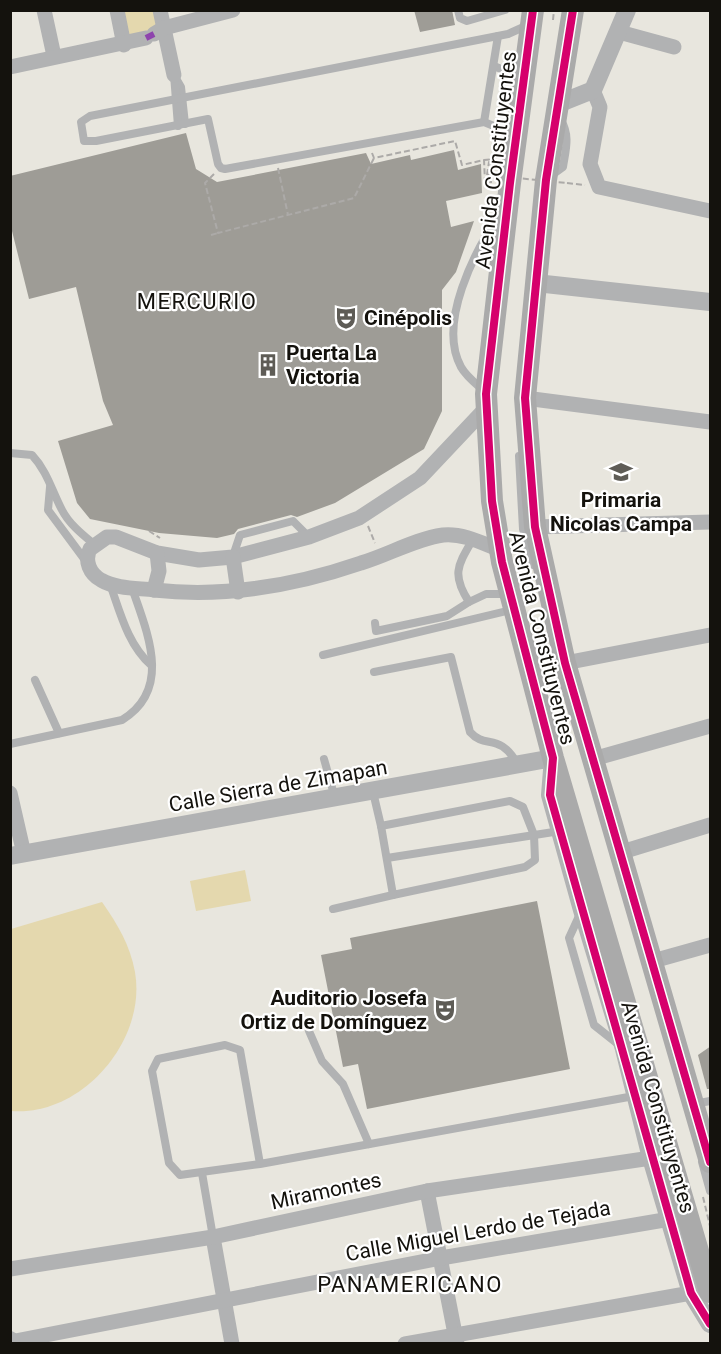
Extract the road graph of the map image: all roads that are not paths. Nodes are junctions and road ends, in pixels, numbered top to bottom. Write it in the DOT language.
graph roads {
  1 [pos="44,10"];
  2 [pos="117,10"];
  3 [pos="160,10"];
  4 [pos="232,10"];
  5 [pos="458,10"];
  6 [pos="505,10"];
  7 [pos="566,10"];
  8 [pos="627,10"];
  9 [pos="548,15"];
  10 [pos="619,32"];
  11 [pos="155,33"];
  12 [pos="498,36"];
  13 [pos="124,45"];
  14 [pos="674,47"];
  15 [pos="537,51"];
  16 [pos="54,56"];
  17 [pos="494,66"];
  18 [pos="10,67"];
  19 [pos="174,75"];
  20 [pos="524,79"];
  21 [pos="593,90"];
  22 [pos="178,97"];
  23 [pos="558,109"];
  24 [pos="484,122"];
  25 [pos="181,125"];
  26 [pos="516,142"];
  27 [pos="509,192"];
  28 [pos="711,211"];
  29 [pos="532,283"];
  30 [pos="711,302"];
  31 [pos="504,324"];
  32 [pos="500,359"];
  33 [pos="498,371"];
  34 [pos="525,398"];
  35 [pos="490,402"];
  36 [pos="711,422"];
  37 [pos="519,438"];
  38 [pos="519,449"];
  39 [pos="10,453"];
  40 [pos="50,487"];
  41 [pos="711,522"];
  42 [pos="535,527"];
  43 [pos="473,539"];
  44 [pos="95,545"];
  45 [pos="500,550"];
  46 [pos="157,553"];
  47 [pos="233,557"];
  48 [pos="88,562"];
  49 [pos="534,575"];
  50 [pos="110,584"];
  51 [pos="132,588"];
  52 [pos="154,590"];
  53 [pos="238,592"];
  54 [pos="469,602"];
  55 [pos="512,602"];
  56 [pos="546,621"];
  57 [pos="375,623"];
  58 [pos="711,635"];
  59 [pos="535,651"];
  60 [pos="323,655"];
  61 [pos="565,663"];
  62 [pos="151,665"];
  63 [pos="374,672"];
  64 [pos="35,680"];
  65 [pos="711,726"];
  66 [pos="59,733"];
  67 [pos="576,737"];
  68 [pos="10,744"];
  69 [pos="324,759"];
  70 [pos="553,759"];
  71 [pos="593,759"];
  72 [pos="518,765"];
  73 [pos="373,792"];
  74 [pos="10,793"];
  75 [pos="335,799"];
  76 [pos="711,825"];
  77 [pos="381,826"];
  78 [pos="560,831"];
  79 [pos="534,835"];
  80 [pos="622,852"];
  81 [pos="17,855"];
  82 [pos="387,858"];
  83 [pos="616,875"];
  84 [pos="393,896"];
  85 [pos="333,909"];
  86 [pos="711,945"];
  87 [pos="653,961"];
  88 [pos="309,1031"];
  89 [pos="658,1082"];
  90 [pos="636,1096"];
  91 [pos="702,1102"];
  92 [pos="369,1144"];
  93 [pos="709,1152"];
  94 [pos="651,1158"];
  95 [pos="260,1164"];
  96 [pos="202,1173"];
  97 [pos="427,1191"];
  98 [pos="706,1192"];
  99 [pos="670,1219"];
  100 [pos="213,1237"];
  101 [pos="441,1258"];
  102 [pos="10,1269"];
  103 [pos="706,1280"];
  104 [pos="224,1300"];
  105 [pos="711,1324"];
  106 [pos="456,1339"];
  107 [pos="11,1342"];
  108 [pos="232,1344"];
  109 [pos="405,1344"];
  1 -- 16 [label="street"];
  2 -- 13 [label="street"];
  3 -- 11 [label="street"];
  4 -- 11 [label="street"];
  5 -- 6 [label="lane"];
  7 -- 29 [label="lane"];
  8 -- 10 [label="street"];
  9 -- 12 [label="lane"];
  9 -- 20 [label="main road, Avenida Constituyentes"];
  9 -- 23 [label="main road, Avenida Constituyentes"];
  10 -- 14 [label="street"];
  10 -- 21 [label="street"];
  11 -- 13 [label="street"];
  11 -- 19 [label="street"];
  12 -- 17 [label="lane"];
  12 -- 22 [label="lane"];
  13 -- 16 [label="street"];
  15 -- 31 [label="lane"];
  16 -- 18 [label="street"];
  17 -- 20 [label="lane"];
  17 -- 24 [label="lane"];
  19 -- 22 [label="lane"];
  20 -- 26 [label="main road, Avenida Constituyentes"];
  21 -- 23 [label="street"];
  21 -- 28 [label="street"];
  22 -- 25 [label="lane"];
  22 -- 25 [label="lane"];
  23 -- 29 [label="main road, Avenida Constituyentes"];
  24 -- 25 [label="lane"];
  24 -- 26 [label="lane"];
  26 -- 27 [label="main road, Avenida Constituyentes"];
  27 -- 35 [label="main road, Avenida Constituyentes"];
  27 -- 35 [label="lane"];
  29 -- 30 [label="street"];
  29 -- 34 [label="main road, Avenida Constituyentes"];
  29 -- 37 [label="lane"];
  32 -- 33 [label="lane"];
  34 -- 36 [label="street"];
  34 -- 42 [label="main road, Avenida Constituyentes"];
  35 -- 45 [label="main road, Avenida Constituyentes"];
  35 -- 47 [label="street"];
  35 -- 59 [label="lane"];
  38 -- 49 [label="lane"];
  39 -- 40 [label="lane"];
  40 -- 44 [label="lane"];
  40 -- 48 [label="lane"];
  41 -- 42 [label="street"];
  42 -- 61 [label="main road, Avenida Constituyentes"];
  43 -- 45 [label="street"];
  43 -- 53 [label="street"];
  43 -- 54 [label="lane"];
  44 -- 46 [label="street"];
  44 -- 48 [label="street"];
  45 -- 55 [label="main road, Avenida Constituyentes"];
  46 -- 47 [label="street"];
  46 -- 52 [label="street"];
  47 -- 53 [label="street"];
  48 -- 50 [label="street"];
  50 -- 51 [label="street"];
  50 -- 62 [label="lane"];
  51 -- 52 [label="street"];
  51 -- 62 [label="lane"];
  52 -- 53 [label="street"];
  54 -- 55 [label="lane"];
  54 -- 57 [label="lane"];
  55 -- 60 [label="lane"];
  55 -- 70 [label="main road, Avenida Constituyentes"];
  56 -- 67 [label="lane"];
  58 -- 61 [label="street"];
  61 -- 71 [label="main road, Avenida Constituyentes"];
  62 -- 66 [label="lane"];
  63 -- 72 [label="lane"];
  64 -- 66 [label="lane"];
  65 -- 71 [label="street"];
  66 -- 68 [label="lane"];
  69 -- 75 [label="lane"];
  70 -- 72 [label="street, Calle Sierra de Zimapan"];
  70 -- 78 [label="street, Avenida Constituyentes"];
  70 -- 103 [label="main road, Avenida Constituyentes"];
  71 -- 80 [label="main road, Avenida Constituyentes"];
  72 -- 73 [label="street, Calle Sierra de Zimapan"];
  73 -- 75 [label="street, Calle Sierra de Zimapan"];
  73 -- 77 [label="lane"];
  74 -- 81 [label="street"];
  75 -- 81 [label="street, Calle Sierra de Zimapan"];
  76 -- 80 [label="street"];
  77 -- 79 [label="lane"];
  77 -- 82 [label="lane"];
  78 -- 79 [label="lane"];
  78 -- 90 [label="street, Avenida Constituyentes"];
  79 -- 82 [label="lane"];
  79 -- 84 [label="lane"];
  80 -- 87 [label="main road, Avenida Constituyentes"];
  82 -- 84 [label="lane"];
  83 -- 98 [label="lane"];
  84 -- 85 [label="lane"];
  86 -- 87 [label="street"];
  87 -- 91 [label="main road, Avenida Constituyentes"];
  88 -- 92 [label="lane"];
  89 -- 103 [label="lane"];
  90 -- 92 [label="lane"];
  90 -- 94 [label="street, Avenida Constituyentes"];
  91 -- 93 [label="main road, Avenida Constituyentes"];
  92 -- 95 [label="lane"];
  94 -- 97 [label="street, Miramontes"];
  94 -- 99 [label="street, Avenida Constituyentes"];
  95 -- 96 [label="lane"];
  95 -- 96 [label="lane"];
  96 -- 100 [label="lane"];
  97 -- 100 [label="street, Miramontes"];
  97 -- 101 [label="street"];
  99 -- 101 [label="street, Calle Miguel Lerdo de Tejada"];
  99 -- 103 [label="street, Avenida Constituyentes"];
  100 -- 102 [label="street, Miramontes"];
  100 -- 104 [label="street"];
  101 -- 104 [label="street, Calle Miguel Lerdo de Tejada"];
  101 -- 106 [label="street"];
  103 -- 105 [label="street, Avenida Constituyentes"];
  103 -- 106 [label="street"];
  104 -- 107 [label="street, Calle Miguel Lerdo de Tejada"];
  104 -- 108 [label="street"];
  106 -- 109 [label="street"];
}
